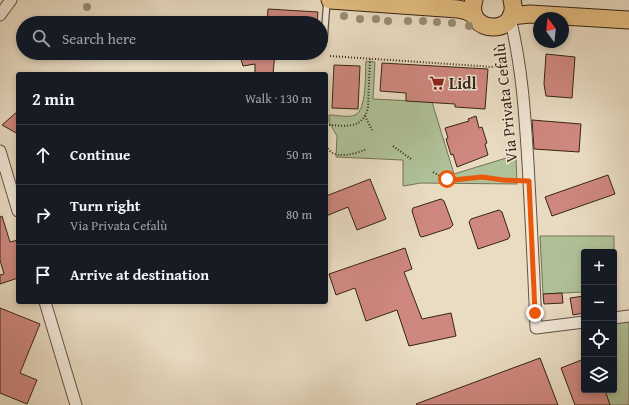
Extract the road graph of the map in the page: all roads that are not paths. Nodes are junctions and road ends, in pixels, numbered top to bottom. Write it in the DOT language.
graph roads {
  1 [pos="11,0"];
  2 [pos="328,0"];
  3 [pos="471,4"];
  4 [pos="511,9"];
  5 [pos="629,11"];
  6 [pos="0,15"];
  7 [pos="326,16"];
  8 [pos="629,20"];
  9 [pos="0,151"];
  10 [pos="16,204"];
  11 [pos="46,304"];
  12 [pos="629,316"];
  13 [pos="617,318"];
  14 [pos="581,322"];
  15 [pos="76,405"];
  1 -- 6 [label="street"];
  2 -- 3 [label="main road"];
  2 -- 7 [label="lane"];
  3 -- 4 [label="main road"];
  4 -- 5 [label="main road"];
  4 -- 8 [label="main road"];
  4 -- 14 [label="street, Via Privata Cefalù"];
  9 -- 10 [label="street"];
  11 -- 15 [label="street"];
  12 -- 13 [label="street"];
}
